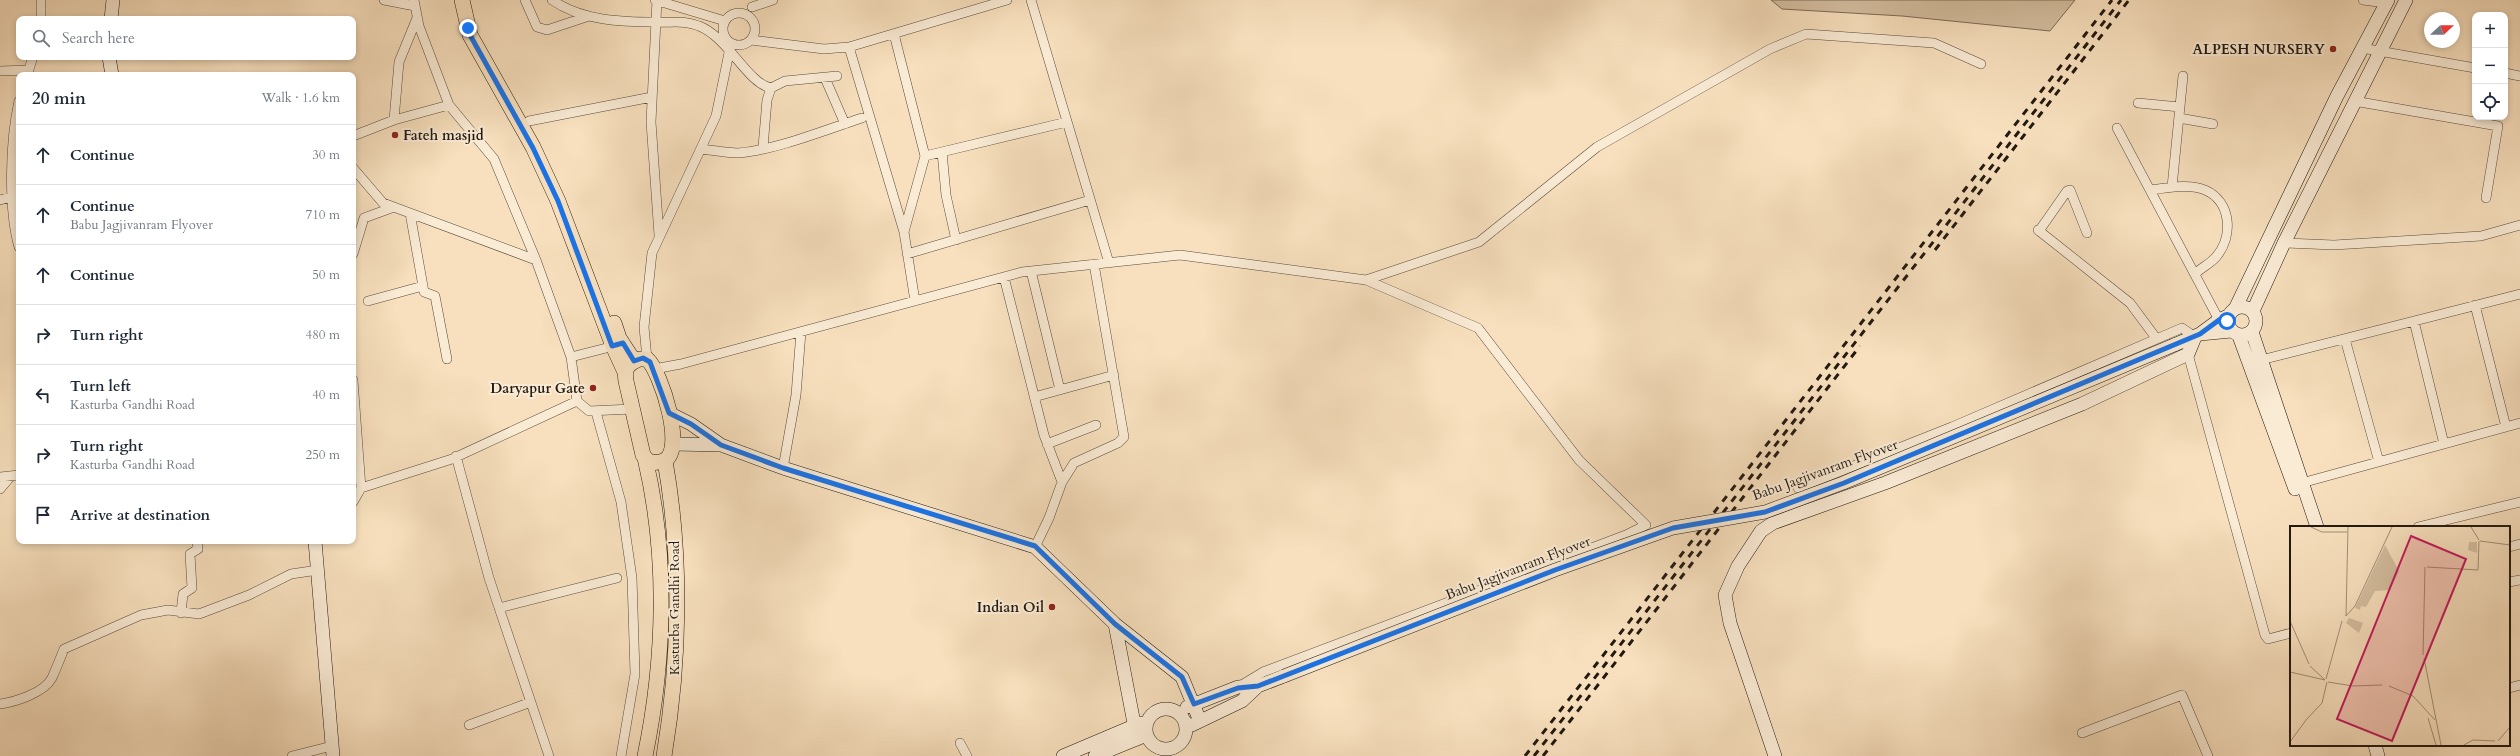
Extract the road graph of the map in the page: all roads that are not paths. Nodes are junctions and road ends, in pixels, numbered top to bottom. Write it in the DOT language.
graph roads {
  1 [pos="41,0"];
  2 [pos="113,0"];
  3 [pos="384,0"];
  4 [pos="462,0"];
  5 [pos="472,0"];
  6 [pos="525,0"];
  7 [pos="552,0"];
  8 [pos="657,0"];
  9 [pos="772,0"];
  10 [pos="1007,0"];
  11 [pos="1031,0"];
  12 [pos="2363,0"];
  13 [pos="2406,0"];
  14 [pos="2387,2"];
  15 [pos="414,3"];
  16 [pos="753,3"];
  17 [pos="41,16"];
  18 [pos="111,16"];
  19 [pos="588,16"];
  20 [pos="748,16"];
  21 [pos="417,18"];
  22 [pos="725,21"];
  23 [pos="656,22"];
  24 [pos="894,34"];
  25 [pos="751,40"];
  26 [pos="730,46"];
  27 [pos="849,47"];
  28 [pos="2362,48"];
  29 [pos="2380,51"];
  30 [pos="33,60"];
  31 [pos="110,60"];
  32 [pos="1982,64"];
  33 [pos="2472,67"];
  34 [pos="0,71"];
  35 [pos="28,72"];
  36 [pos="112,72"];
  37 [pos="2508,74"];
  38 [pos="837,76"];
  39 [pos="2183,76"];
  40 [pos="2520,76"];
  41 [pos="826,78"];
  42 [pos="771,88"];
  43 [pos="652,97"];
  44 [pos="2354,101"];
  45 [pos="2138,103"];
  46 [pos="449,105"];
  47 [pos="2180,107"];
  48 [pos="16,114"];
  49 [pos="862,118"];
  50 [pos="2178,118"];
  51 [pos="394,120"];
  52 [pos="529,121"];
  53 [pos="1067,122"];
  54 [pos="845,124"];
  55 [pos="2213,124"];
  56 [pos="2117,128"];
  57 [pos="356,135"];
  58 [pos="2314,144"];
  59 [pos="763,147"];
  60 [pos="701,149"];
  61 [pos="942,152"];
  62 [pos="2328,153"];
  63 [pos="925,156"];
  64 [pos="356,172"];
  65 [pos="2172,187"];
  66 [pos="2150,190"];
  67 [pos="11,197"];
  68 [pos="2486,198"];
  69 [pos="0,200"];
  70 [pos="1090,200"];
  71 [pos="16,206"];
  72 [pos="394,207"];
  73 [pos="410,213"];
  74 [pos="2520,225"];
  75 [pos="904,232"];
  76 [pos="2087,233"];
  77 [pos="659,237"];
  78 [pos="956,240"];
  79 [pos="2284,243"];
  80 [pos="356,244"];
  81 [pos="907,254"];
  82 [pos="536,260"];
  83 [pos="1109,263"];
  84 [pos="1094,264"];
  85 [pos="1031,271"];
  86 [pos="2195,274"];
  87 [pos="1004,277"];
  88 [pos="1366,280"];
  89 [pos="423,286"];
  90 [pos="2520,294"];
  91 [pos="368,301"];
  92 [pos="915,301"];
  93 [pos="2475,305"];
  94 [pos="2253,311"];
  95 [pos="2227,315"];
  96 [pos="2414,321"];
  97 [pos="801,332"];
  98 [pos="2252,332"];
  99 [pos="2235,333"];
  100 [pos="2197,336"];
  101 [pos="2156,338"];
  102 [pos="2345,339"];
  103 [pos="618,345"];
  104 [pos="2188,354"];
  105 [pos="571,356"];
  106 [pos="447,359"];
  107 [pos="2261,360"];
  108 [pos="640,365"];
  109 [pos="1114,375"];
  110 [pos="1060,390"];
  111 [pos="1034,397"];
  112 [pos="577,401"];
  113 [pos="632,409"];
  114 [pos="596,412"];
  115 [pos="669,413"];
  116 [pos="356,420"];
  117 [pos="2520,423"];
  118 [pos="1096,425"];
  119 [pos="2506,427"];
  120 [pos="674,444"];
  121 [pos="1047,444"];
  122 [pos="2444,444"];
  123 [pos="721,445"];
  124 [pos="456,456"];
  125 [pos="645,458"];
  126 [pos="665,461"];
  127 [pos="2379,462"];
  128 [pos="783,468"];
  129 [pos="15,476"];
  130 [pos="0,477"];
  131 [pos="1062,482"];
  132 [pos="356,484"];
  133 [pos="2298,484"];
  134 [pos="361,488"];
  135 [pos="1798,488"];
  136 [pos="0,489"];
  137 [pos="356,497"];
  138 [pos="2520,502"];
  139 [pos="2308,526"];
  140 [pos="2317,526"];
  141 [pos="2422,526"];
  142 [pos="197,544"];
  143 [pos="316,544"];
  144 [pos="2520,544"];
  145 [pos="1035,546"];
  146 [pos="2510,547"];
  147 [pos="318,570"];
  148 [pos="617,578"];
  149 [pos="2520,580"];
  150 [pos="2510,582"];
  151 [pos="499,608"];
  152 [pos="181,613"];
  153 [pos="1115,624"];
  154 [pos="2290,633"];
  155 [pos="2520,685"];
  156 [pos="1258,686"];
  157 [pos="1238,688"];
  158 [pos="2510,688"];
  159 [pos="531,702"];
  160 [pos="0,704"];
  161 [pos="1194,704"];
  162 [pos="1176,711"];
  163 [pos="1148,720"];
  164 [pos="1200,721"];
  165 [pos="470,725"];
  166 [pos="1133,725"];
  167 [pos="1187,727"];
  168 [pos="2082,733"];
  169 [pos="1142,737"];
  170 [pos="1183,740"];
  171 [pos="960,743"];
  172 [pos="2375,746"];
  173 [pos="2383,746"];
  174 [pos="332,751"];
  175 [pos="1160,752"];
  176 [pos="292,756"];
  177 [pos="549,756"];
  178 [pos="621,756"];
  179 [pos="645,756"];
  180 [pos="664,756"];
  181 [pos="967,756"];
  182 [pos="1063,756"];
  183 [pos="1095,756"];
  184 [pos="1181,756"];
  185 [pos="1775,756"];
  186 [pos="2208,756"];
  187 [pos="2378,756"];
  188 [pos="2386,756"];
  1 -- 17 [label="street"];
  2 -- 18 [label="street"];
  3 -- 15 [label="street"];
  4 -- 103 [label="main road"];
  5 -- 52 [label="main road"];
  6 -- 19 [label="street"];
  7 -- 19 [label="street"];
  8 -- 22 [label="street"];
  8 -- 23 [label="street"];
  9 -- 16 [label="street"];
  10 -- 24 [label="street"];
  11 -- 53 [label="street"];
  12 -- 14 [label="street"];
  13 -- 29 [label="street"];
  14 -- 28 [label="street"];
  15 -- 21 [label="street"];
  16 -- 20 [label="street"];
  19 -- 23 [label="street"];
  20 -- 22 [label="street"];
  20 -- 25 [label="street"];
  21 -- 46 [label="street"];
  21 -- 51 [label="street"];
  22 -- 26 [label="street"];
  23 -- 26 [label="street"];
  23 -- 43 [label="street"];
  24 -- 27 [label="street"];
  24 -- 63 [label="street"];
  25 -- 26 [label="street"];
  25 -- 27 [label="street"];
  26 -- 42 [label="street"];
  26 -- 60 [label="street"];
  27 -- 75 [label="street"];
  28 -- 29 [label="street"];
  28 -- 58 [label="street"];
  29 -- 33 [label="street"];
  29 -- 44 [label="street"];
  30 -- 35 [label="street"];
  31 -- 36 [label="street"];
  32 -- 88 [label="street"];
  34 -- 35 [label="street"];
  37 -- 40 [label="street"];
  38 -- 41 [label="street"];
  39 -- 47 [label="street"];
  41 -- 42 [label="street"];
  41 -- 54 [label="street"];
  42 -- 59 [label="street"];
  43 -- 52 [label="street"];
  43 -- 77 [label="street"];
  44 -- 62 [label="street"];
  44 -- 68 [label="street"];
  45 -- 47 [label="street"];
  46 -- 51 [label="street"];
  46 -- 82 [label="street"];
  47 -- 50 [label="street"];
  48 -- 67 [label="street"];
  49 -- 54 [label="street"];
  50 -- 55 [label="street"];
  50 -- 65 [label="street"];
  51 -- 57 [label="street"];
  52 -- 103 [label="main road"];
  53 -- 61 [label="street"];
  53 -- 70 [label="street"];
  54 -- 59 [label="street"];
  56 -- 66 [label="street"];
  58 -- 62 [label="street"];
  58 -- 95 [label="street"];
  59 -- 60 [label="street"];
  60 -- 77 [label="street"];
  61 -- 63 [label="street"];
  61 -- 78 [label="street"];
  62 -- 79 [label="street"];
  63 -- 75 [label="street"];
  64 -- 72 [label="street"];
  65 -- 66 [label="street"];
  65 -- 86 [label="street"];
  66 -- 86 [label="street"];
  67 -- 69 [label="street"];
  67 -- 71 [label="street"];
  70 -- 78 [label="street"];
  70 -- 83 [label="street"];
  72 -- 73 [label="street"];
  72 -- 80 [label="street"];
  73 -- 82 [label="street"];
  73 -- 89 [label="street"];
  74 -- 79 [label="street"];
  75 -- 81 [label="street"];
  76 -- 101 [label="street"];
  77 -- 108 [label="street"];
  78 -- 81 [label="street"];
  79 -- 94 [label="street"];
  81 -- 92 [label="street"];
  82 -- 105 [label="street"];
  83 -- 84 [label="street"];
  83 -- 88 [label="street"];
  84 -- 85 [label="street"];
  84 -- 109 [label="street"];
  85 -- 87 [label="street"];
  85 -- 110 [label="street"];
  86 -- 95 [label="street"];
  87 -- 92 [label="street"];
  87 -- 111 [label="street"];
  88 -- 157 [label="street"];
  89 -- 91 [label="street"];
  89 -- 106 [label="street"];
  90 -- 93 [label="street"];
  92 -- 97 [label="street"];
  93 -- 96 [label="street"];
  93 -- 119 [label="street"];
  94 -- 95 [label="street"];
  94 -- 98 [label="street"];
  95 -- 99 [label="street"];
  95 -- 100 [label="street"];
  96 -- 102 [label="street"];
  96 -- 122 [label="street"];
  97 -- 108 [label="street"];
  97 -- 128 [label="street"];
  98 -- 99 [label="street"];
  98 -- 107 [label="street"];
  99 -- 100 [label="street"];
  99 -- 133 [label="street"];
  100 -- 101 [label="street"];
  100 -- 104 [label="street"];
  100 -- 156 [label="street, Babu Jagjivanram Flyover, bridge"];
  101 -- 135 [label="street"];
  102 -- 107 [label="street"];
  102 -- 127 [label="street"];
  103 -- 105 [label="street"];
  103 -- 108 [label="main road"];
  104 -- 154 [label="street"];
  104 -- 185 [label="street"];
  105 -- 112 [label="street"];
  107 -- 133 [label="street"];
  108 -- 113 [label="main road"];
  108 -- 115 [label="main road"];
  109 -- 110 [label="street"];
  109 -- 131 [label="street"];
  110 -- 111 [label="street"];
  111 -- 121 [label="street"];
  112 -- 114 [label="street"];
  112 -- 124 [label="street"];
  113 -- 114 [label="street"];
  113 -- 125 [label="main road, Kasturba Gandhi Road"];
  114 -- 178 [label="street"];
  115 -- 120 [label="main road"];
  115 -- 123 [label="street"];
  116 -- 134 [label="street"];
  117 -- 119 [label="street"];
  118 -- 121 [label="street"];
  119 -- 122 [label="street"];
  120 -- 123 [label="street"];
  120 -- 126 [label="main road"];
  121 -- 131 [label="street"];
  122 -- 127 [label="street"];
  123 -- 128 [label="street"];
  124 -- 134 [label="street"];
  124 -- 151 [label="street"];
  125 -- 126 [label="main road"];
  125 -- 179 [label="main road, Kasturba Gandhi Road"];
  126 -- 180 [label="main road, Kasturba Gandhi Road"];
  127 -- 133 [label="street"];
  128 -- 145 [label="street"];
  129 -- 130 [label="street"];
  129 -- 136 [label="street"];
  131 -- 145 [label="street"];
  132 -- 134 [label="street"];
  133 -- 139 [label="street"];
  133 -- 140 [label="street"];
  134 -- 137 [label="street"];
  138 -- 141 [label="street"];
  142 -- 152 [label="street"];
  143 -- 147 [label="street"];
  144 -- 146 [label="street"];
  145 -- 153 [label="street"];
  147 -- 152 [label="street"];
  147 -- 174 [label="street"];
  148 -- 151 [label="street"];
  149 -- 150 [label="street"];
  151 -- 159 [label="street"];
  152 -- 160 [label="street"];
  153 -- 161 [label="street"];
  153 -- 166 [label="street"];
  155 -- 158 [label="street"];
  156 -- 157 [label="street"];
  156 -- 164 [label="street"];
  157 -- 161 [label="street"];
  159 -- 165 [label="street"];
  159 -- 177 [label="street"];
  161 -- 162 [label="street"];
  161 -- 164 [label="street"];
  162 -- 163 [label="street"];
  162 -- 167 [label="street"];
  163 -- 166 [label="street"];
  163 -- 169 [label="street"];
  164 -- 167 [label="street"];
  166 -- 169 [label="street"];
  166 -- 182 [label="street"];
  167 -- 170 [label="street"];
  168 -- 186 [label="street"];
  169 -- 175 [label="street"];
  169 -- 183 [label="street"];
  170 -- 175 [label="street"];
  170 -- 184 [label="street"];
  171 -- 181 [label="street"];
  172 -- 187 [label="street"];
  173 -- 188 [label="street"];
  174 -- 176 [label="street"];
}
